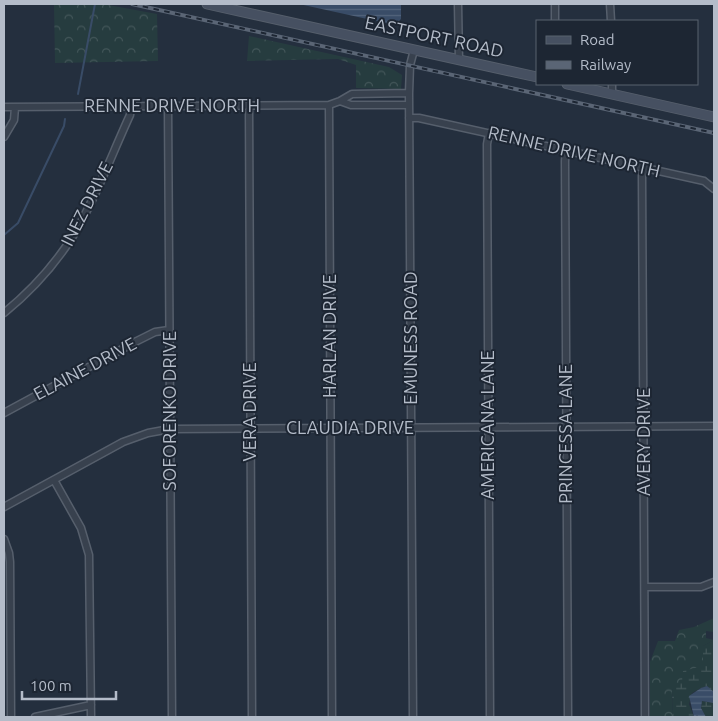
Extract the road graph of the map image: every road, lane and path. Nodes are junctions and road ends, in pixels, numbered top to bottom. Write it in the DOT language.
graph roads {
  1 [pos="207,4"];
  2 [pos="458,4"];
  3 [pos="555,4"];
  4 [pos="610,4"];
  5 [pos="555,20"];
  6 [pos="611,20"];
  7 [pos="414,50"];
  8 [pos="459,60"];
  9 [pos="536,77"];
  10 [pos="572,85"];
  11 [pos="612,85"];
  12 [pos="409,93"];
  13 [pos="612,94"];
  14 [pos="340,101"];
  15 [pos="328,105"];
  16 [pos="409,105"];
  17 [pos="131,106"];
  18 [pos="168,106"];
  19 [pos="248,106"];
  20 [pos="4,107"];
  21 [pos="15,107"];
  22 [pos="714,117"];
  23 [pos="409,118"];
  24 [pos="489,133"];
  25 [pos="4,138"];
  26 [pos="566,151"];
  27 [pos="644,168"];
  28 [pos="714,189"];
  29 [pos="4,313"];
  30 [pos="169,330"];
  31 [pos="4,413"];
  32 [pos="643,426"];
  33 [pos="714,426"];
  34 [pos="488,427"];
  35 [pos="566,427"];
  36 [pos="330,428"];
  37 [pos="411,428"];
  38 [pos="170,429"];
  39 [pos="250,429"];
  40 [pos="54,480"];
  41 [pos="4,507"];
  42 [pos="4,539"];
  43 [pos="714,582"];
  44 [pos="645,587"];
  45 [pos="91,705"];
  46 [pos="11,717"];
  47 [pos="35,717"];
  48 [pos="91,717"];
  49 [pos="172,717"];
  50 [pos="252,717"];
  51 [pos="332,717"];
  52 [pos="413,717"];
  53 [pos="490,717"];
  54 [pos="568,717"];
  55 [pos="645,717"];
  1 -- 7 [label="street, EASTPORT ROAD"];
  2 -- 8 [label="street"];
  3 -- 5 [label="street"];
  4 -- 6 [label="street"];
  7 -- 8 [label="street, EASTPORT ROAD"];
  7 -- 12 [label="street, EMUNESS ROAD"];
  8 -- 9 [label="street, EASTPORT ROAD"];
  10 -- 13 [label="street"];
  11 -- 13 [label="street"];
  12 -- 14 [label="street, RENNE DRIVE NORTH"];
  12 -- 16 [label="street, EMUNESS ROAD"];
  13 -- 22 [label="street"];
  14 -- 15 [label="street, RENNE DRIVE NORTH"];
  14 -- 16 [label="street, RENNE DRIVE NORTH"];
  15 -- 19 [label="street, RENNE DRIVE NORTH"];
  15 -- 36 [label="street, HARLAN DRIVE"];
  16 -- 23 [label="street, EMUNESS ROAD"];
  17 -- 18 [label="street, RENNE DRIVE NORTH"];
  17 -- 21 [label="street, RENNE DRIVE NORTH"];
  17 -- 29 [label="street, INEZ DRIVE"];
  18 -- 19 [label="street, RENNE DRIVE NORTH"];
  18 -- 30 [label="street, SOFORENKO DRIVE"];
  19 -- 39 [label="street, VERA DRIVE"];
  20 -- 21 [label="street, RENNE DRIVE NORTH"];
  21 -- 25 [label="street"];
  23 -- 24 [label="street, RENNE DRIVE NORTH"];
  23 -- 37 [label="street, EMUNESS ROAD"];
  24 -- 26 [label="street, RENNE DRIVE NORTH"];
  24 -- 34 [label="street, AMERICANA LANE"];
  26 -- 27 [label="street, RENNE DRIVE NORTH"];
  26 -- 35 [label="street, PRINCESSA LANE"];
  27 -- 28 [label="street, RENNE DRIVE NORTH"];
  27 -- 32 [label="street, AVERY DRIVE"];
  30 -- 31 [label="street, ELAINE DRIVE"];
  30 -- 38 [label="street, SOFORENKO DRIVE"];
  32 -- 33 [label="street, CLAUDIA DRIVE"];
  32 -- 35 [label="street, CLAUDIA DRIVE"];
  32 -- 44 [label="street, AVERY DRIVE"];
  34 -- 35 [label="street, CLAUDIA DRIVE"];
  34 -- 37 [label="street, CLAUDIA DRIVE"];
  34 -- 53 [label="street, AMERICANA LANE"];
  35 -- 54 [label="street, PRINCESSA LANE"];
  36 -- 37 [label="street, CLAUDIA DRIVE"];
  36 -- 39 [label="street, CLAUDIA DRIVE"];
  36 -- 51 [label="street, HARLAN DRIVE"];
  37 -- 52 [label="street, EMUNESS ROAD"];
  38 -- 39 [label="street, CLAUDIA DRIVE"];
  38 -- 40 [label="street, CLAUDIA DRIVE"];
  38 -- 49 [label="street, SOFORENKO DRIVE"];
  39 -- 50 [label="street, VERA DRIVE"];
  40 -- 41 [label="street, CLAUDIA DRIVE"];
  40 -- 45 [label="street"];
  42 -- 46 [label="street"];
  43 -- 44 [label="street"];
  44 -- 55 [label="street, AVERY DRIVE"];
  45 -- 47 [label="street"];
  45 -- 48 [label="street"];
}
